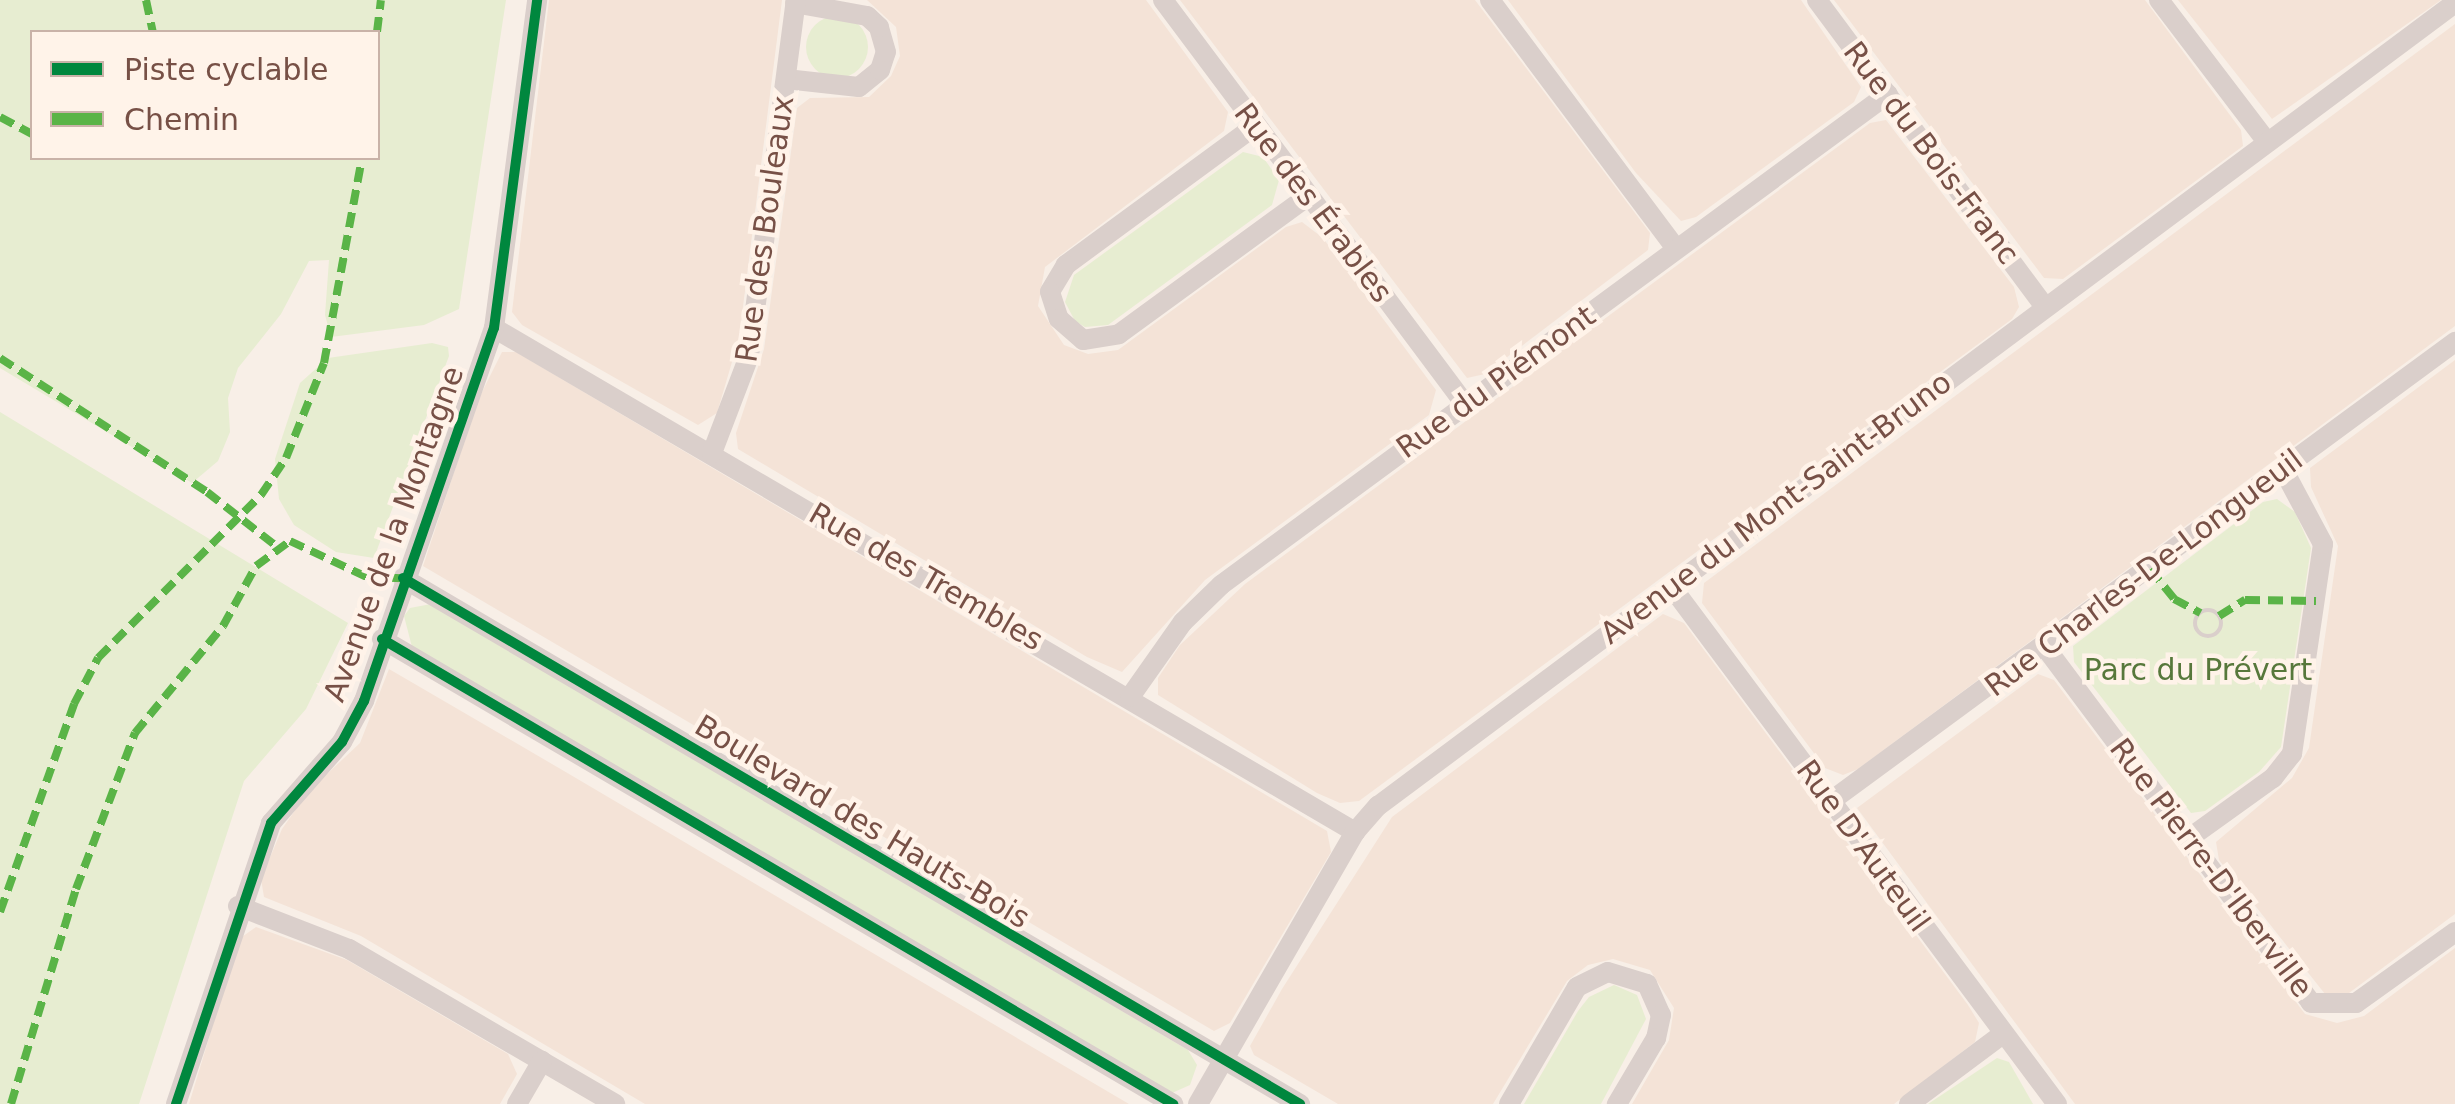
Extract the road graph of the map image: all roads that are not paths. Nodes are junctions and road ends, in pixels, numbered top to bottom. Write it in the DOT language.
graph roads {
  1 [pos="537,0"];
  2 [pos="1163,0"];
  3 [pos="1490,0"];
  4 [pos="1817,0"];
  5 [pos="2159,0"];
  6 [pos="796,2"];
  7 [pos="2455,3"];
  8 [pos="786,79"];
  9 [pos="1888,94"];
  10 [pos="1255,126"];
  11 [pos="2267,142"];
  12 [pos="1308,198"];
  13 [pos="1676,249"];
  14 [pos="2045,307"];
  15 [pos="494,328"];
  16 [pos="2455,342"];
  17 [pos="1465,404"];
  18 [pos="712,452"];
  19 [pos="2284,470"];
  20 [pos="403,578"];
  21 [pos="1671,586"];
  22 [pos="382,639"];
  23 [pos="2045,647"];
  24 [pos="1130,697"];
  25 [pos="1831,801"];
  26 [pos="1355,832"];
  27 [pos="2188,839"];
  28 [pos="238,906"];
  29 [pos="2455,932"];
  30 [pos="2003,1034"];
  31 [pos="1223,1059"];
  32 [pos="542,1060"];
  33 [pos="176,1104"];
  34 [pos="516,1104"];
  35 [pos="615,1104"];
  36 [pos="1173,1104"];
  37 [pos="1198,1104"];
  38 [pos="1300,1104"];
  39 [pos="1510,1104"];
  40 [pos="1617,1104"];
  41 [pos="1909,1104"];
  42 [pos="2057,1104"];
  1 -- 15 [label="street, Avenue de la Montagne"];
  2 -- 10 [label="street, Rue des Érables"];
  3 -- 13 [label="street"];
  4 -- 9 [label="street, Rue du Bois-Franc"];
  5 -- 11 [label="street"];
  6 -- 8 [label="street, Rue des Bouleaux"];
  6 -- 8 [label="street"];
  7 -- 11 [label="street, Avenue du Mont-Saint-Bruno"];
  8 -- 18 [label="street, Rue des Bouleaux"];
  9 -- 13 [label="street, Rue du Piémont"];
  9 -- 14 [label="street, Rue du Bois-Franc"];
  10 -- 12 [label="street, Rue des Érables"];
  10 -- 12 [label="street"];
  11 -- 14 [label="street, Avenue du Mont-Saint-Bruno"];
  12 -- 17 [label="street, Rue des Érables"];
  13 -- 17 [label="street, Rue du Piémont"];
  14 -- 21 [label="street, Avenue du Mont-Saint-Bruno"];
  15 -- 18 [label="street, Rue des Trembles"];
  15 -- 20 [label="street, Avenue de la Montagne"];
  16 -- 19 [label="street, Rue Charles-De-Longueuil"];
  17 -- 24 [label="street, Rue du Piémont"];
  18 -- 24 [label="street, Rue des Trembles"];
  19 -- 23 [label="street, Rue Charles-De-Longueuil"];
  19 -- 27 [label="street"];
  20 -- 22 [label="street, Avenue de la Montagne"];
  20 -- 31 [label="street, Boulevard des Hauts-Bois"];
  21 -- 25 [label="street, Rue D'Auteuil"];
  21 -- 26 [label="street, Avenue du Mont-Saint-Bruno"];
  22 -- 28 [label="street, Avenue de la Montagne"];
  22 -- 36 [label="street"];
  23 -- 25 [label="street, Rue Charles-De-Longueuil"];
  23 -- 27 [label="street, Rue Pierre-D'Iberville"];
  24 -- 26 [label="street, Rue des Trembles"];
  25 -- 30 [label="street, Rue D'Auteuil"];
  26 -- 31 [label="street, Avenue du Mont-Saint-Bruno"];
  27 -- 29 [label="street, Rue Pierre-D'Iberville"];
  28 -- 32 [label="street"];
  28 -- 33 [label="street, Avenue de la Montagne"];
  30 -- 41 [label="street"];
  30 -- 42 [label="street, Rue D'Auteuil"];
  31 -- 37 [label="street, Avenue du Mont-Saint-Bruno"];
  31 -- 38 [label="street, Boulevard des Hauts-Bois"];
  32 -- 34 [label="street"];
  32 -- 35 [label="street"];
  39 -- 40 [label="street"];
}
